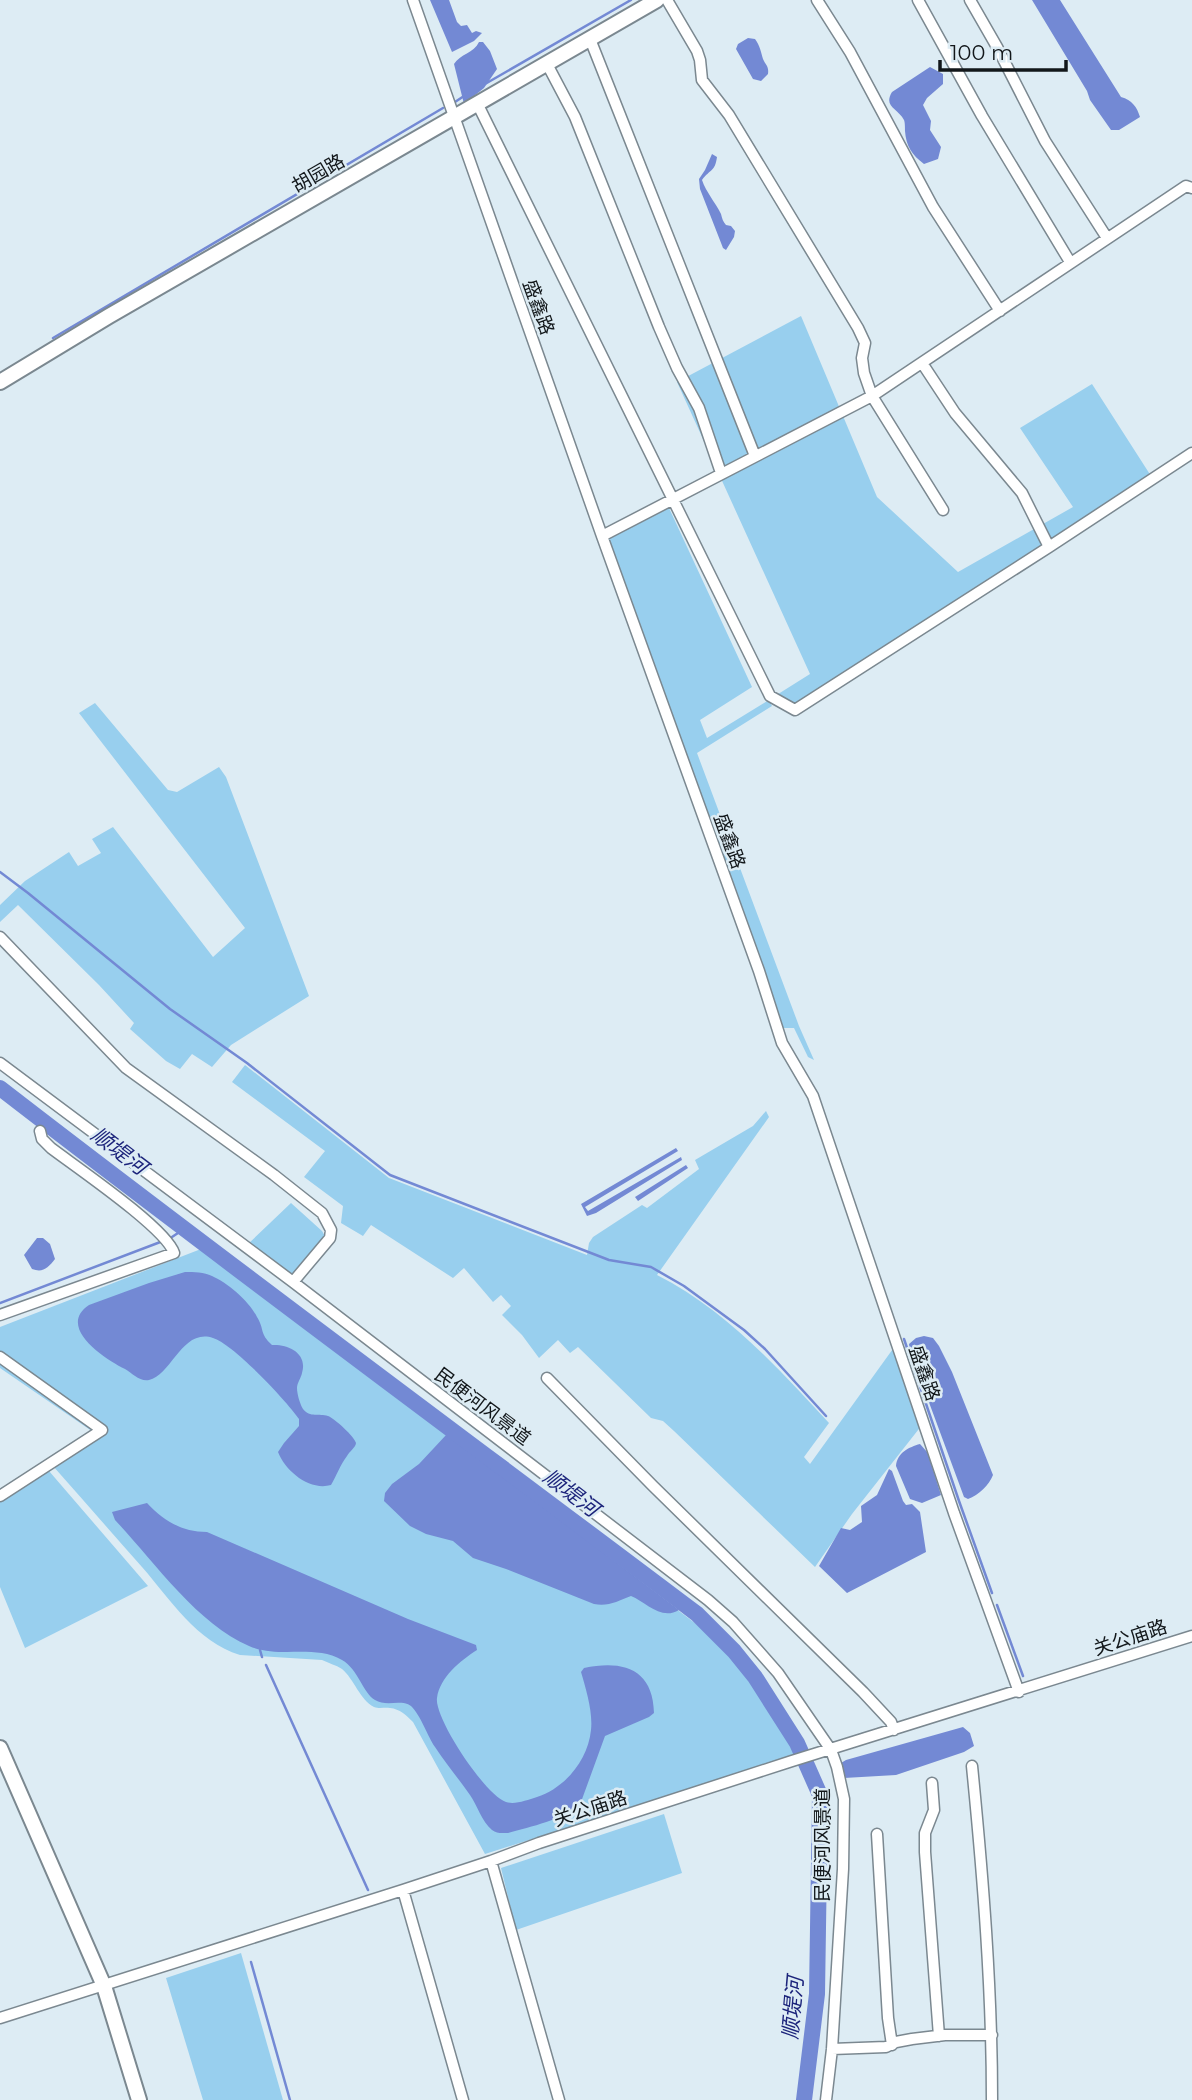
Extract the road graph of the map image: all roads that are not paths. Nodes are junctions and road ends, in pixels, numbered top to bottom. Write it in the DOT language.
graph roads {
  1 [pos="412,0"];
  2 [pos="667,0"];
  3 [pos="817,0"];
  4 [pos="918,0"];
  5 [pos="970,0"];
  6 [pos="650,2"];
  7 [pos="590,38"];
  8 [pos="547,64"];
  9 [pos="478,104"];
  10 [pos="453,118"];
  11 [pos="1192,188"];
  12 [pos="1107,238"];
  13 [pos="1070,262"];
  14 [pos="1000,311"];
  15 [pos="922,363"];
  16 [pos="0,382"];
  17 [pos="872,396"];
  18 [pos="1192,453"];
  19 [pos="755,456"];
  20 [pos="721,473"];
  21 [pos="672,499"];
  22 [pos="943,510"];
  23 [pos="602,536"];
  24 [pos="1049,547"];
  25 [pos="0,937"];
  26 [pos="0,1063"];
  27 [pos="40,1131"];
  28 [pos="293,1282"];
  29 [pos="0,1315"];
  30 [pos="0,1357"];
  31 [pos="547,1378"];
  32 [pos="0,1496"];
  33 [pos="1192,1636"];
  34 [pos="1019,1692"];
  35 [pos="894,1730"];
  36 [pos="0,1748"];
  37 [pos="828,1751"];
  38 [pos="972,1766"];
  39 [pos="932,1783"];
  40 [pos="877,1835"];
  41 [pos="491,1861"];
  42 [pos="403,1890"];
  43 [pos="104,1986"];
  44 [pos="0,2018"];
  45 [pos="992,2035"];
  46 [pos="939,2036"];
  47 [pos="892,2045"];
  48 [pos="832,2049"];
  49 [pos="139,2100"];
  50 [pos="463,2100"];
  51 [pos="559,2100"];
  52 [pos="826,2100"];
  53 [pos="992,2100"];
  1 -- 10 [label="street, 盛鑫路"];
  2 -- 17 [label="street"];
  3 -- 14 [label="street"];
  4 -- 13 [label="street"];
  5 -- 12 [label="street"];
  6 -- 7 [label="street, 胡园路"];
  7 -- 8 [label="street, 胡园路"];
  7 -- 19 [label="street"];
  8 -- 9 [label="street, 胡园路"];
  8 -- 20 [label="street"];
  9 -- 10 [label="street, 胡园路"];
  9 -- 21 [label="street"];
  10 -- 16 [label="street, 胡园路"];
  10 -- 23 [label="street, 盛鑫路"];
  11 -- 12 [label="street"];
  12 -- 13 [label="street"];
  13 -- 14 [label="street"];
  14 -- 15 [label="street"];
  15 -- 17 [label="street"];
  15 -- 24 [label="street"];
  17 -- 19 [label="street"];
  17 -- 22 [label="street"];
  18 -- 24 [label="street"];
  19 -- 20 [label="street"];
  20 -- 21 [label="street"];
  21 -- 23 [label="street"];
  21 -- 24 [label="street"];
  23 -- 34 [label="street, 盛鑫路"];
  25 -- 28 [label="street"];
  26 -- 28 [label="street, 民便河风景道"];
  27 -- 29 [label="street"];
  28 -- 37 [label="street, 民便河风景道"];
  30 -- 32 [label="street"];
  31 -- 35 [label="street"];
  33 -- 34 [label="street, 关公庙路"];
  34 -- 35 [label="street, 关公庙路"];
  35 -- 37 [label="street, 关公庙路"];
  36 -- 43 [label="street"];
  37 -- 41 [label="street, 关公庙路"];
  37 -- 48 [label="street, 民便河风景道"];
  38 -- 45 [label="street"];
  39 -- 46 [label="street"];
  40 -- 47 [label="street"];
  41 -- 42 [label="street, 关公庙路"];
  41 -- 51 [label="street"];
  42 -- 43 [label="street, 关公庙路"];
  42 -- 50 [label="street"];
  43 -- 44 [label="street, 关公庙路"];
  43 -- 49 [label="street"];
  45 -- 46 [label="street"];
  45 -- 53 [label="street"];
  46 -- 47 [label="street"];
  47 -- 48 [label="street"];
  48 -- 52 [label="street, 民便河风景道"];
}
